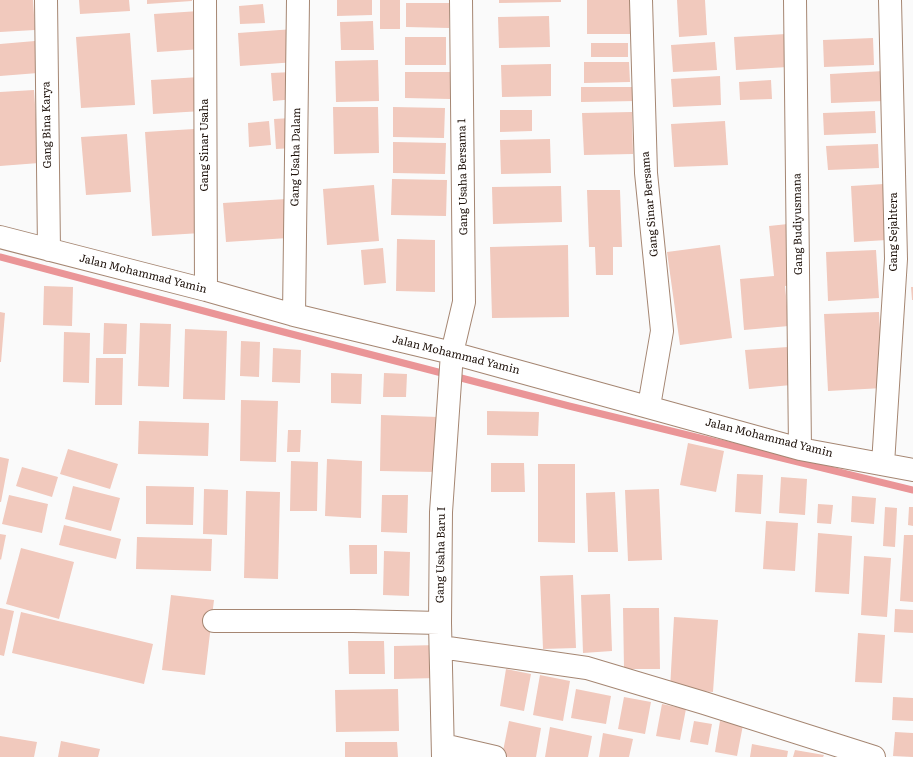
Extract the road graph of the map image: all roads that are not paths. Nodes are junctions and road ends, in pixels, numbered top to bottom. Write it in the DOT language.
graph roads {
  1 [pos="46,0"];
  2 [pos="205,0"];
  3 [pos="298,0"];
  4 [pos="461,0"];
  5 [pos="641,0"];
  6 [pos="795,0"];
  7 [pos="890,0"];
  8 [pos="0,237"];
  9 [pos="49,250"];
  10 [pos="206,290"];
  11 [pos="294,315"];
  12 [pos="452,353"];
  13 [pos="650,406"];
  14 [pos="800,449"];
  15 [pos="883,464"];
  16 [pos="913,470"];
  17 [pos="214,621"];
  18 [pos="440,623"];
  19 [pos="441,647"];
  20 [pos="443,751"];
  21 [pos="495,757"];
  22 [pos="874,757"];
  1 -- 9 [label="street, Gang Bina Karya"];
  2 -- 10 [label="street, Gang Sinar Usaha"];
  3 -- 11 [label="street, Gang Usaha Dalam"];
  4 -- 12 [label="street, Gang Usaha Bersama 1"];
  5 -- 13 [label="street, Gang Sinar Bersama"];
  6 -- 14 [label="street, Gang Budiyusmana"];
  7 -- 15 [label="street, Gang Sejahtera"];
  8 -- 9 [label="street, Jalan Mohammad Yamin"];
  9 -- 10 [label="street, Jalan Mohammad Yamin"];
  10 -- 11 [label="street, Jalan Mohammad Yamin"];
  11 -- 12 [label="street, Jalan Mohammad Yamin"];
  12 -- 13 [label="street, Jalan Mohammad Yamin"];
  12 -- 18 [label="street, Gang Usaha Baru I"];
  13 -- 14 [label="street, Jalan Mohammad Yamin"];
  14 -- 15 [label="street, Jalan Mohammad Yamin"];
  15 -- 16 [label="street, Jalan Mohammad Yamin"];
  17 -- 18 [label="street"];
  18 -- 19 [label="street, Gang Usaha Baru I"];
  19 -- 20 [label="street, Gang Usaha Baru I"];
  19 -- 22 [label="street"];
  20 -- 21 [label="street"];
}
